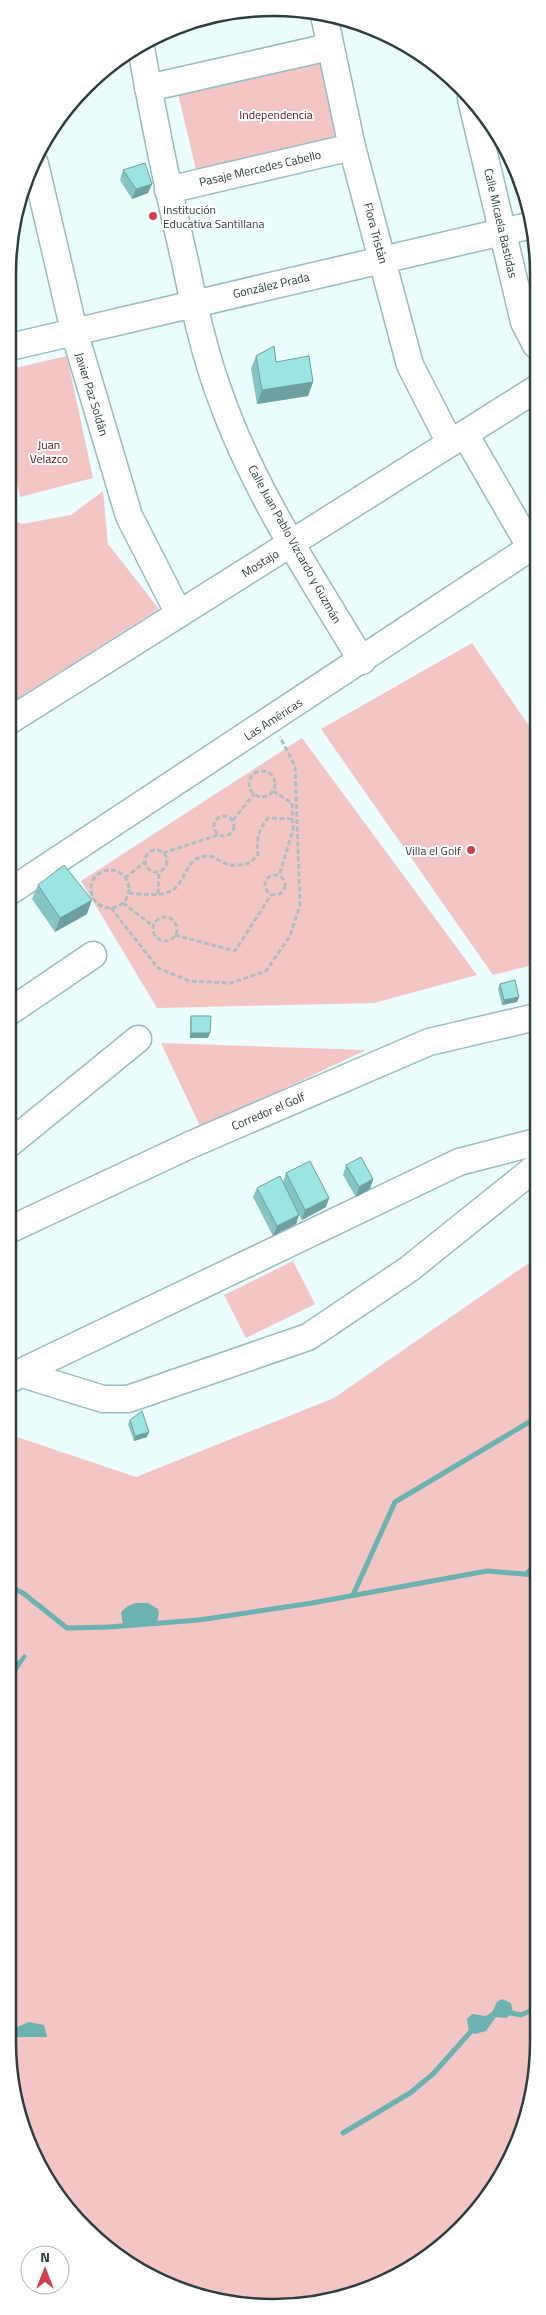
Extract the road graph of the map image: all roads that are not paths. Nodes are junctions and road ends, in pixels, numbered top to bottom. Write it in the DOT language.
graph roads {
  1 [pos="325,22"];
  2 [pos="329,47"];
  3 [pos="142,53"];
  4 [pos="148,88"];
  5 [pos="475,114"];
  6 [pos="352,147"];
  7 [pos="37,173"];
  8 [pos="168,190"];
  9 [pos="526,226"];
  10 [pos="502,231"];
  11 [pos="383,259"];
  12 [pos="194,302"];
  13 [pos="74,331"];
  14 [pos="530,334"];
  15 [pos="16,346"];
  16 [pos="530,393"];
  17 [pos="458,439"];
  18 [pos="530,542"];
  19 [pos="292,543"];
  20 [pos="530,548"];
  21 [pos="179,614"];
  22 [pos="362,660"];
  23 [pos="16,717"];
  24 [pos="16,887"];
  25 [pos="93,954"];
  26 [pos="16,1007"];
  27 [pos="530,1018"];
  28 [pos="138,1039"];
  29 [pos="16,1138"];
  30 [pos="530,1144"];
  31 [pos="530,1173"];
  32 [pos="16,1226"];
  33 [pos="16,1376"];
  34 [pos="16,1377"];
  1 -- 2 [label="street, Flora Tristán"];
  2 -- 4 [label="street"];
  2 -- 6 [label="street, Flora Tristán"];
  3 -- 4 [label="street, Calle Juan Pablo Vizcardo y Guzmán"];
  4 -- 8 [label="street, Calle Juan Pablo Vizcardo y Guzmán"];
  5 -- 10 [label="street, Calle Micaela Bastidas"];
  6 -- 8 [label="street, Pasaje Mercedes Cabello"];
  6 -- 11 [label="street, Flora Tristán"];
  7 -- 13 [label="street, Javier Paz Soldán"];
  8 -- 12 [label="street, Calle Juan Pablo Vizcardo y Guzmán"];
  9 -- 10 [label="street, González Prada"];
  10 -- 11 [label="street, González Prada"];
  10 -- 14 [label="street, Calle Micaela Bastidas"];
  11 -- 12 [label="street, González Prada"];
  11 -- 17 [label="street, Flora Tristán"];
  12 -- 13 [label="street, González Prada"];
  12 -- 19 [label="street, Calle Juan Pablo Vizcardo y Guzmán"];
  13 -- 15 [label="street, González Prada"];
  13 -- 21 [label="street, Javier Paz Soldán"];
  16 -- 17 [label="street, Mostajo"];
  17 -- 18 [label="street, Flora Tristán"];
  17 -- 19 [label="street, Mostajo"];
  19 -- 21 [label="street, Mostajo"];
  19 -- 22 [label="street, Calle Juan Pablo Vizcardo y Guzmán"];
  20 -- 22 [label="street, Las Américas"];
  21 -- 23 [label="street, Mostajo"];
  22 -- 24 [label="street, Las Américas"];
  25 -- 26 [label="street"];
  27 -- 32 [label="street, Corredor el Golf"];
  28 -- 29 [label="street"];
  30 -- 33 [label="street"];
  31 -- 34 [label="street"];
}
